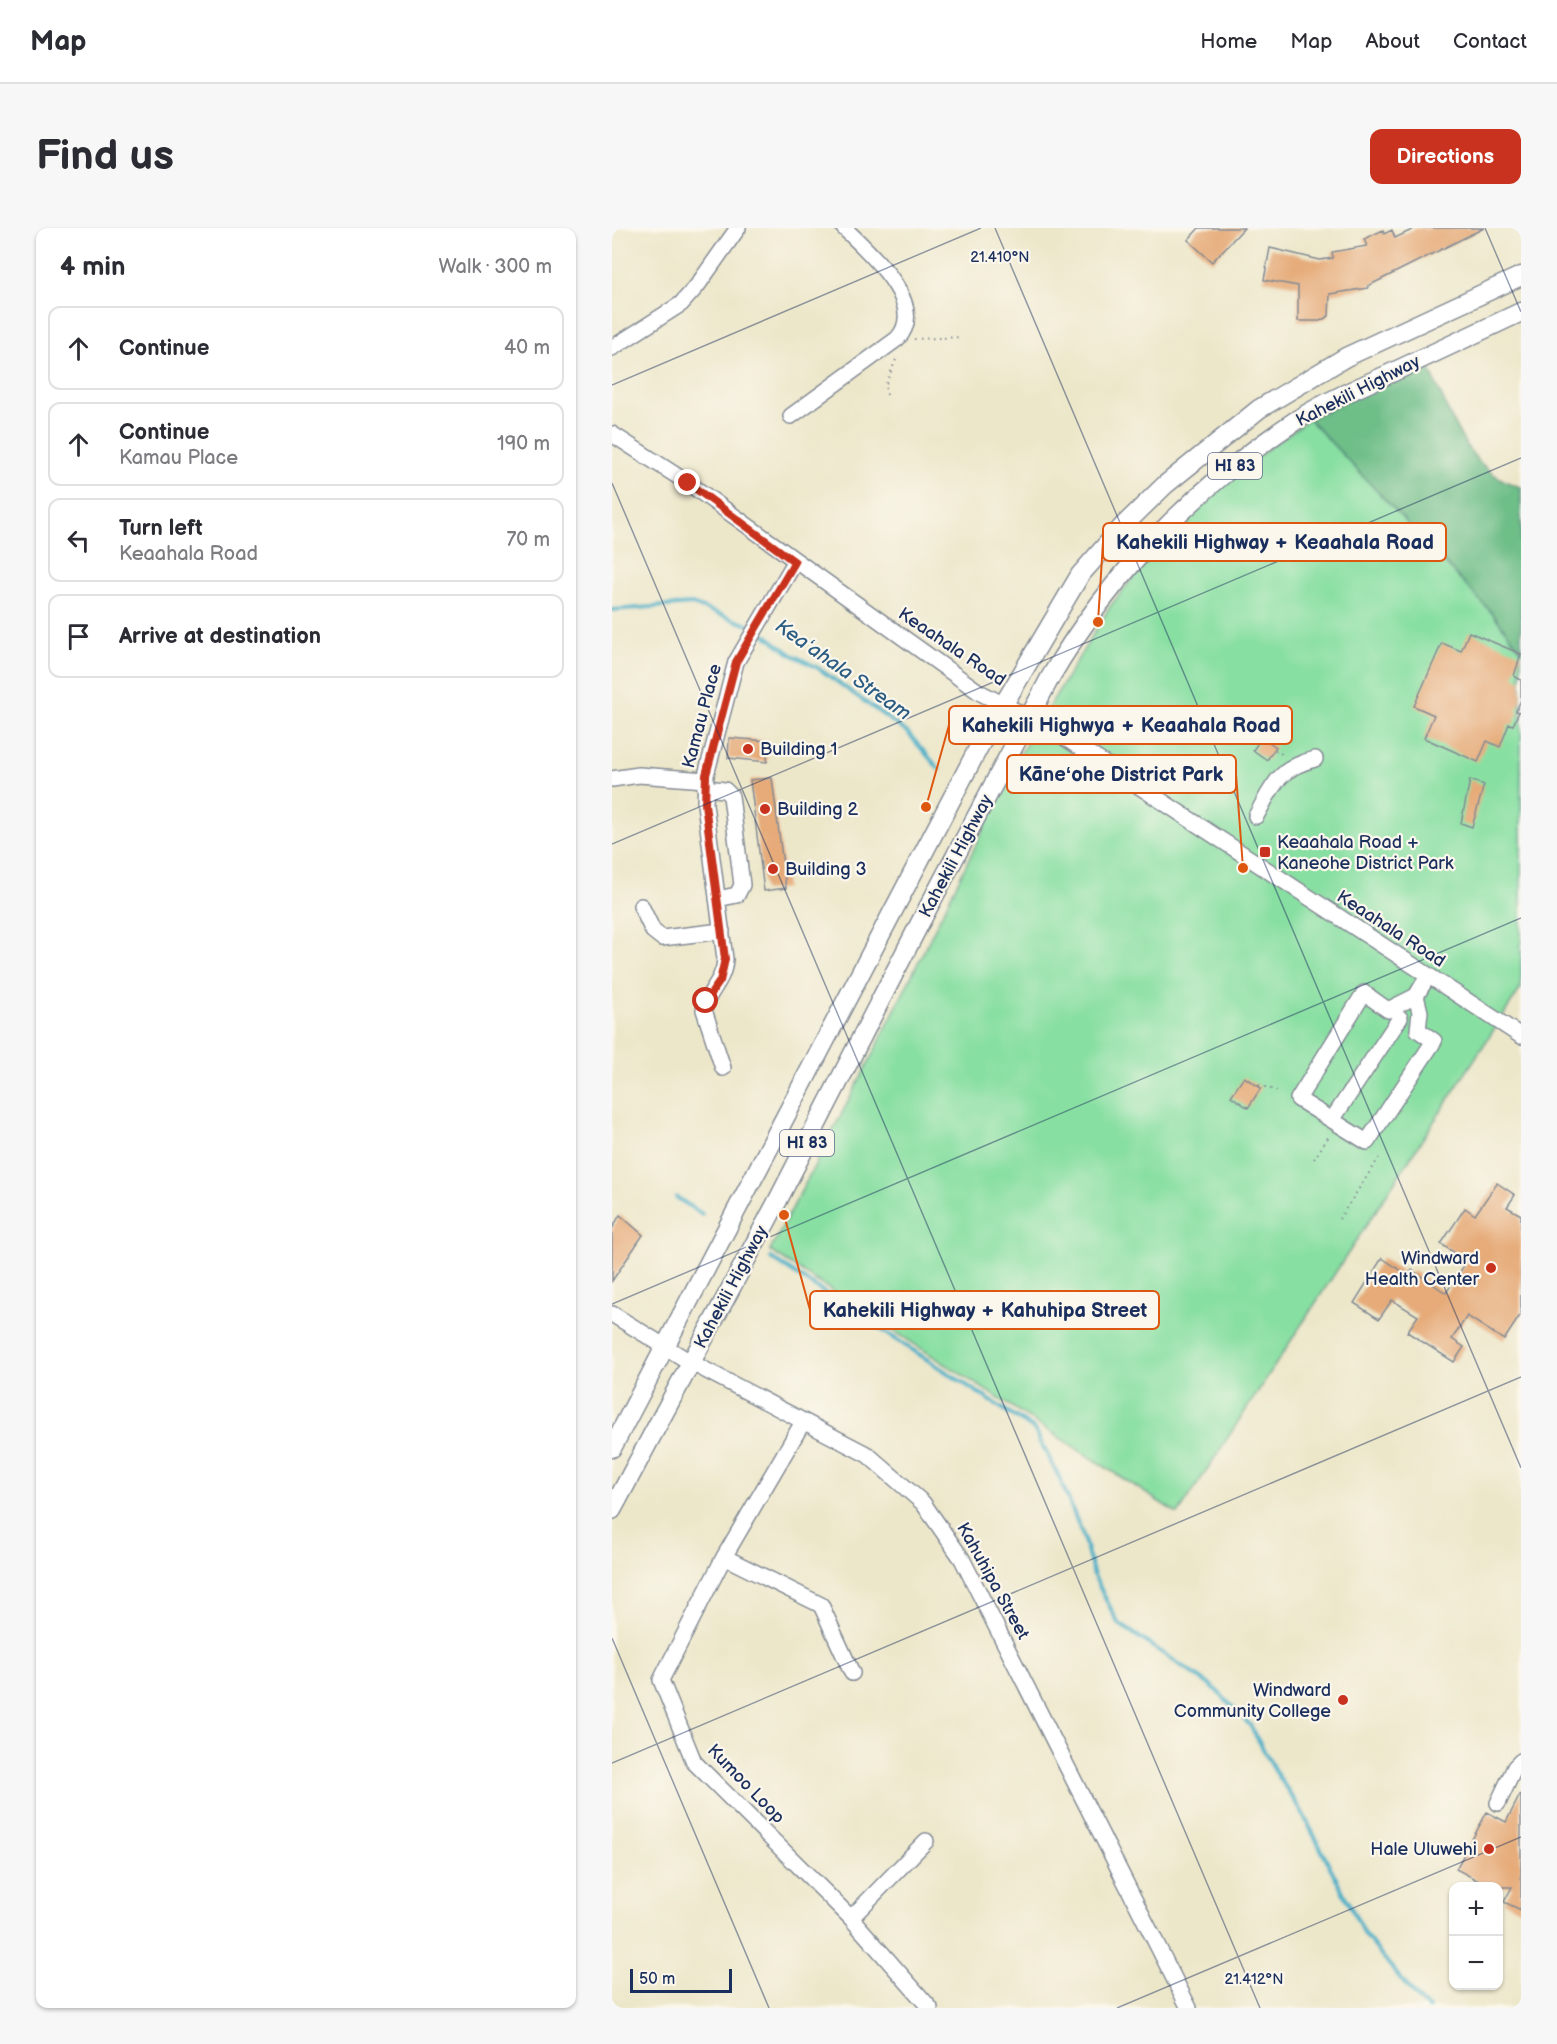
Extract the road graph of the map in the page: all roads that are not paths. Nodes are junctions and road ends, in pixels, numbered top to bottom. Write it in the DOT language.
graph roads {
  1 [pos="738,228"];
  2 [pos="844,228"];
  3 [pos="1521,276"];
  4 [pos="1521,312"];
  5 [pos="612,348"];
  6 [pos="791,416"];
  7 [pos="612,434"];
  8 [pos="795,562"];
  9 [pos="1002,705"];
  10 [pos="1030,716"];
  11 [pos="1315,759"];
  12 [pos="612,779"];
  13 [pos="705,784"];
  14 [pos="1256,816"];
  15 [pos="717,899"];
  16 [pos="641,906"];
  17 [pos="722,931"];
  18 [pos="1428,976"];
  19 [pos="1416,996"];
  20 [pos="1394,1014"];
  21 [pos="1418,1030"];
  22 [pos="1521,1036"];
  23 [pos="723,1068"];
  24 [pos="1333,1124"];
  25 [pos="612,1314"];
  26 [pos="664,1347"];
  27 [pos="690,1362"];
  28 [pos="803,1422"];
  29 [pos="612,1448"];
  30 [pos="612,1510"];
  31 [pos="724,1557"];
  32 [pos="852,1673"];
  33 [pos="1521,1761"];
  34 [pos="1498,1803"];
  35 [pos="926,1841"];
  36 [pos="851,1918"];
  37 [pos="930,2008"];
  38 [pos="1189,2008"];
  1 -- 5 [label="street"];
  2 -- 6 [label="street"];
  3 -- 9 [label="main road, Kahekili Highway / HI 83"];
  4 -- 10 [label="main road, Kahekili Highway / HI 83"];
  7 -- 8 [label="street, Keaahala Road"];
  8 -- 9 [label="street, Keaahala Road"];
  8 -- 13 [label="street, Kamau Place"];
  9 -- 10 [label="street, Keaahala Road"];
  9 -- 26 [label="main road, Kahekili Highway / HI 83"];
  10 -- 18 [label="street, Keaahala Road"];
  10 -- 27 [label="main road, Kahekili Highway / HI 83"];
  11 -- 14 [label="street"];
  12 -- 13 [label="street"];
  13 -- 15 [label="street, Kamau Place"];
  13 -- 15 [label="street"];
  15 -- 17 [label="street, Kamau Place"];
  16 -- 17 [label="street"];
  17 -- 23 [label="street, Kamau Place"];
  18 -- 19 [label="street"];
  18 -- 22 [label="street, Keaahala Road"];
  19 -- 20 [label="street"];
  19 -- 21 [label="street"];
  20 -- 21 [label="street"];
  20 -- 24 [label="street"];
  20 -- 24 [label="street"];
  21 -- 24 [label="street"];
  25 -- 26 [label="street, Kahuhipa Street"];
  26 -- 27 [label="street, Kahuhipa Street"];
  26 -- 29 [label="main road, Kahekili Highway / HI 83"];
  27 -- 28 [label="street, Kahuhipa Street"];
  27 -- 30 [label="main road, Kahekili Highway / HI 83"];
  28 -- 31 [label="street, Kumoo Loop"];
  28 -- 38 [label="street, Kahuhipa Street"];
  31 -- 32 [label="street"];
  31 -- 36 [label="street, Kumoo Loop"];
  33 -- 34 [label="street"];
  35 -- 36 [label="street"];
  36 -- 37 [label="street, Kumoo Loop"];
}
